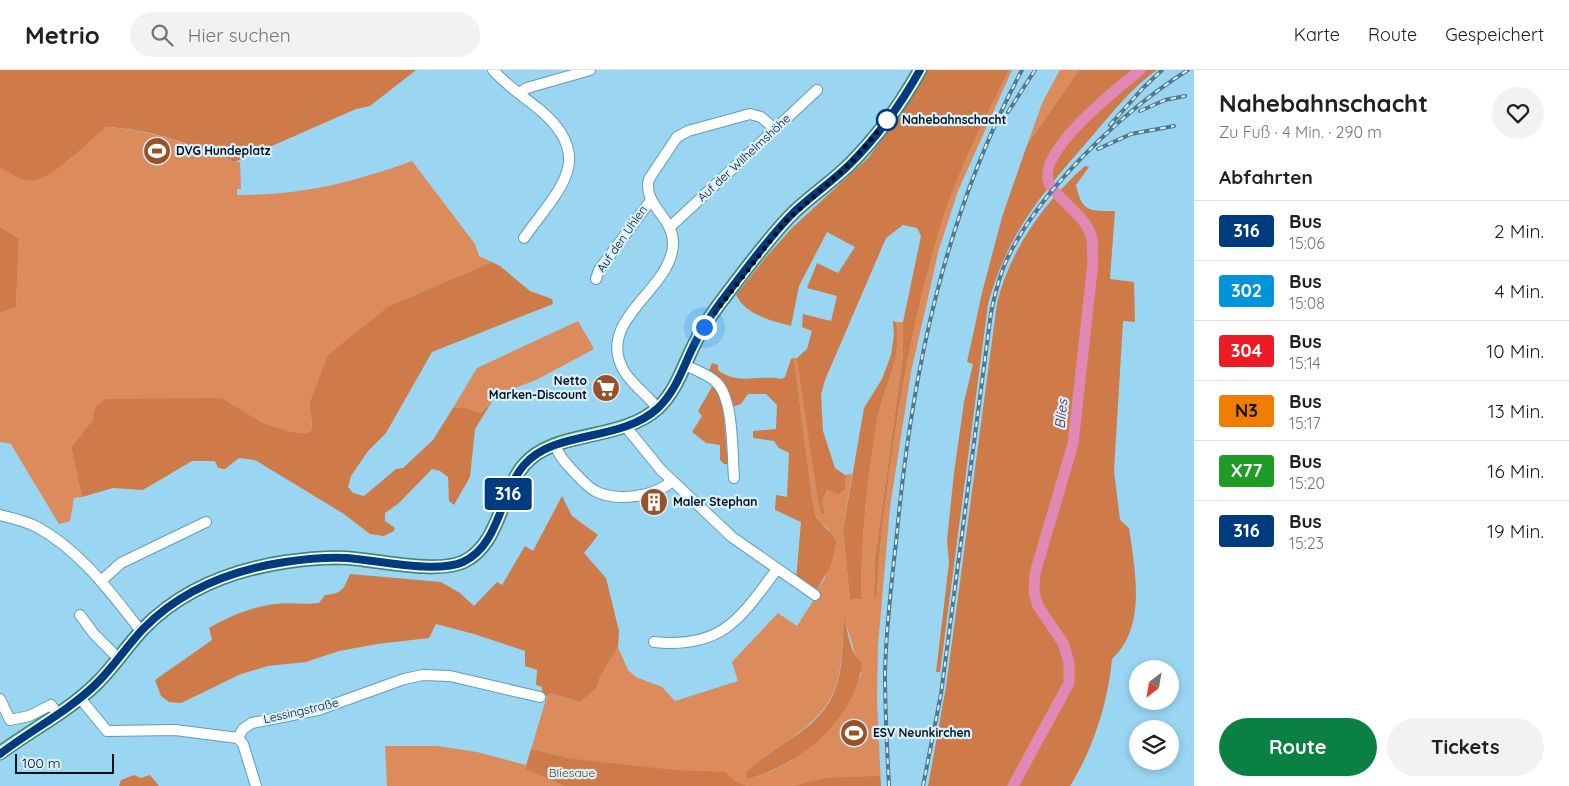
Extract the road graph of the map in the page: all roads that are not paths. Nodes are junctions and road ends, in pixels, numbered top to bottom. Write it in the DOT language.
graph roads {
  1 [pos="493,70"];
  2 [pos="590,70"];
  3 [pos="920,70"];
  4 [pos="817,90"];
  5 [pos="519,93"];
  6 [pos="775,129"];
  7 [pos="651,200"];
  8 [pos="671,226"];
  9 [pos="524,238"];
  10 [pos="596,279"];
  11 [pos="685,365"];
  12 [pos="657,408"];
  13 [pos="626,428"];
  14 [pos="555,444"];
  15 [pos="734,478"];
  16 [pos="672,481"];
  17 [pos="0,515"];
  18 [pos="206,522"];
  19 [pos="777,569"];
  20 [pos="101,581"];
  21 [pos="815,595"];
  22 [pos="80,615"];
  23 [pos="141,631"];
  24 [pos="654,642"];
  25 [pos="119,659"];
  26 [pos="540,697"];
  27 [pos="80,698"];
  28 [pos="0,699"];
  29 [pos="57,713"];
  30 [pos="238,738"];
  31 [pos="0,754"];
  32 [pos="256,786"];
  1 -- 5 [label="street"];
  2 -- 5 [label="street"];
  3 -- 11 [label="main road"];
  4 -- 6 [label="street, Auf der Wilhelmshöhe"];
  5 -- 9 [label="street"];
  6 -- 7 [label="street, Auf den Uhlen"];
  6 -- 8 [label="street, Auf der Wilhelmshöhe"];
  7 -- 8 [label="street, Auf den Uhlen"];
  7 -- 10 [label="street, Auf den Uhlen"];
  8 -- 12 [label="street"];
  11 -- 12 [label="main road"];
  11 -- 15 [label="street"];
  12 -- 13 [label="main road"];
  13 -- 14 [label="main road"];
  13 -- 16 [label="street"];
  14 -- 16 [label="street"];
  14 -- 23 [label="main road"];
  16 -- 19 [label="street"];
  17 -- 20 [label="street"];
  18 -- 20 [label="street"];
  19 -- 21 [label="street"];
  19 -- 24 [label="street"];
  20 -- 23 [label="street"];
  22 -- 25 [label="street"];
  23 -- 25 [label="main road"];
  25 -- 27 [label="main road"];
  26 -- 30 [label="street, Lessingstraße"];
  27 -- 29 [label="main road"];
  27 -- 30 [label="street"];
  28 -- 29 [label="street"];
  29 -- 31 [label="main road"];
  30 -- 32 [label="street"];
}
